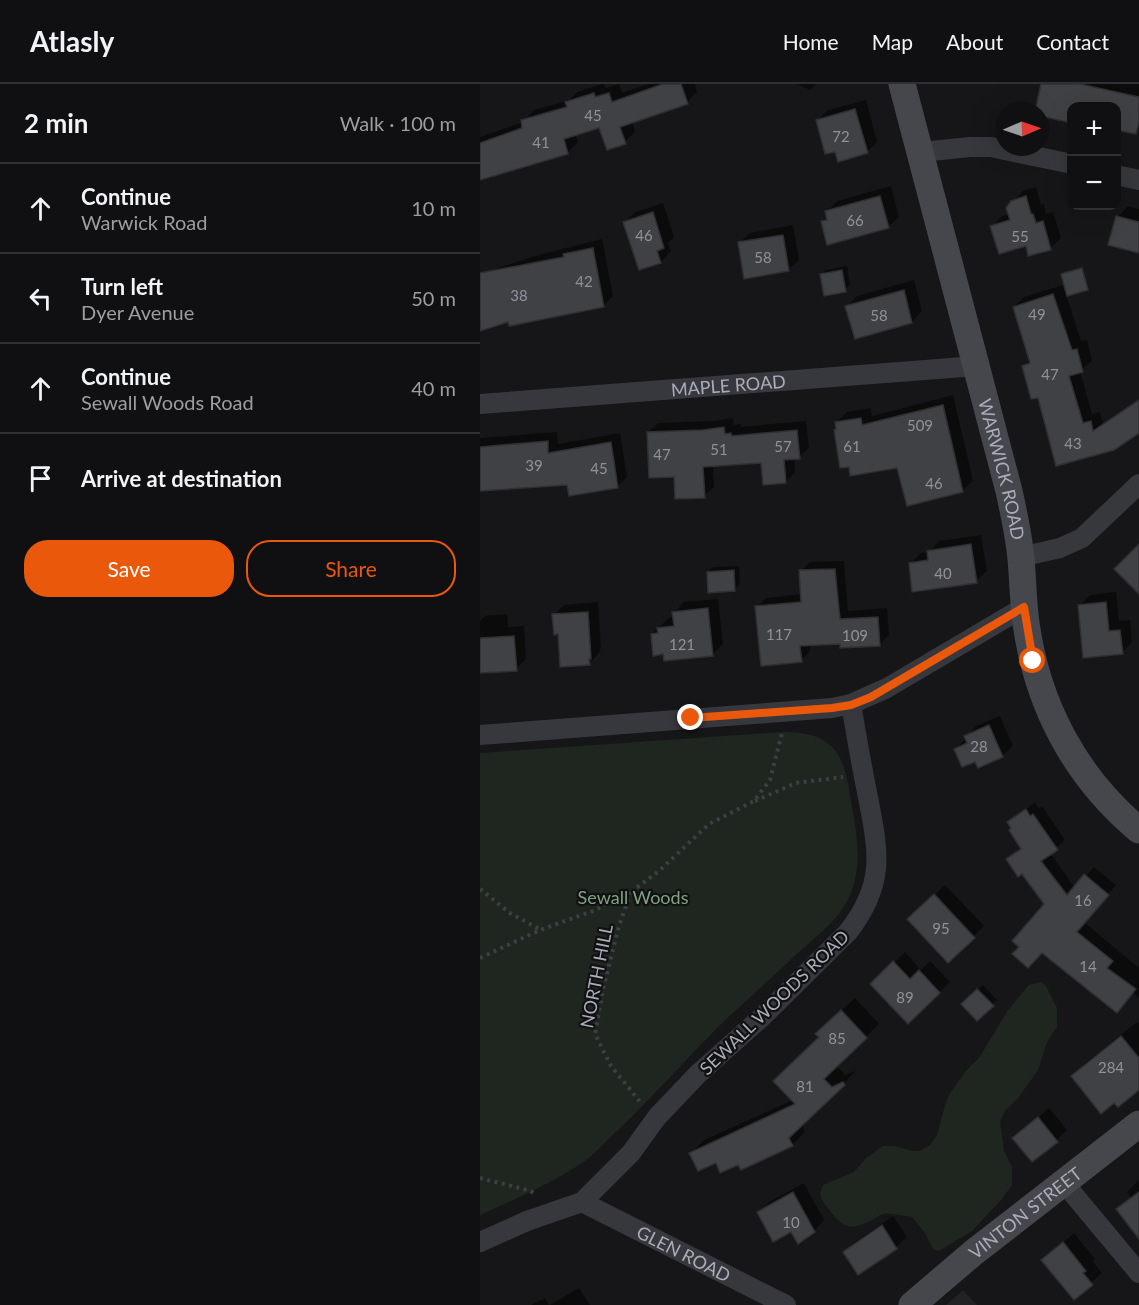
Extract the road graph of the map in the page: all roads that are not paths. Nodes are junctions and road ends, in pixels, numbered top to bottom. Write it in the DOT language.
graph roads {
  1 [pos="902,84"];
  2 [pos="921,152"];
  3 [pos="1067,163"];
  4 [pos="1121,176"];
  5 [pos="1139,180"];
  6 [pos="977,366"];
  7 [pos="480,404"];
  8 [pos="1139,484"];
  9 [pos="1021,557"];
  10 [pos="1024,607"];
  11 [pos="851,705"];
  12 [pos="480,735"];
  13 [pos="1139,830"];
  14 [pos="1139,1124"];
  15 [pos="1064,1183"];
  16 [pos="582,1202"];
  17 [pos="480,1242"];
  18 [pos="1139,1274"];
  19 [pos="786,1305"];
  20 [pos="912,1305"];
  1 -- 2 [label="main road, WARWICK ROAD"];
  2 -- 3 [label="street"];
  2 -- 6 [label="main road, WARWICK ROAD"];
  4 -- 5 [label="street"];
  6 -- 7 [label="street, MAPLE ROAD"];
  6 -- 9 [label="main road, WARWICK ROAD"];
  8 -- 9 [label="street"];
  9 -- 10 [label="main road, WARWICK ROAD"];
  10 -- 11 [label="street"];
  10 -- 13 [label="main road, WARWICK ROAD"];
  11 -- 12 [label="street"];
  11 -- 16 [label="street, SEWALL WOODS ROAD"];
  14 -- 15 [label="main road, VINTON STREET"];
  15 -- 18 [label="street"];
  15 -- 20 [label="main road, VINTON STREET"];
  16 -- 17 [label="street, SEWALL WOODS ROAD"];
  16 -- 19 [label="street, GLEN ROAD"];
}
